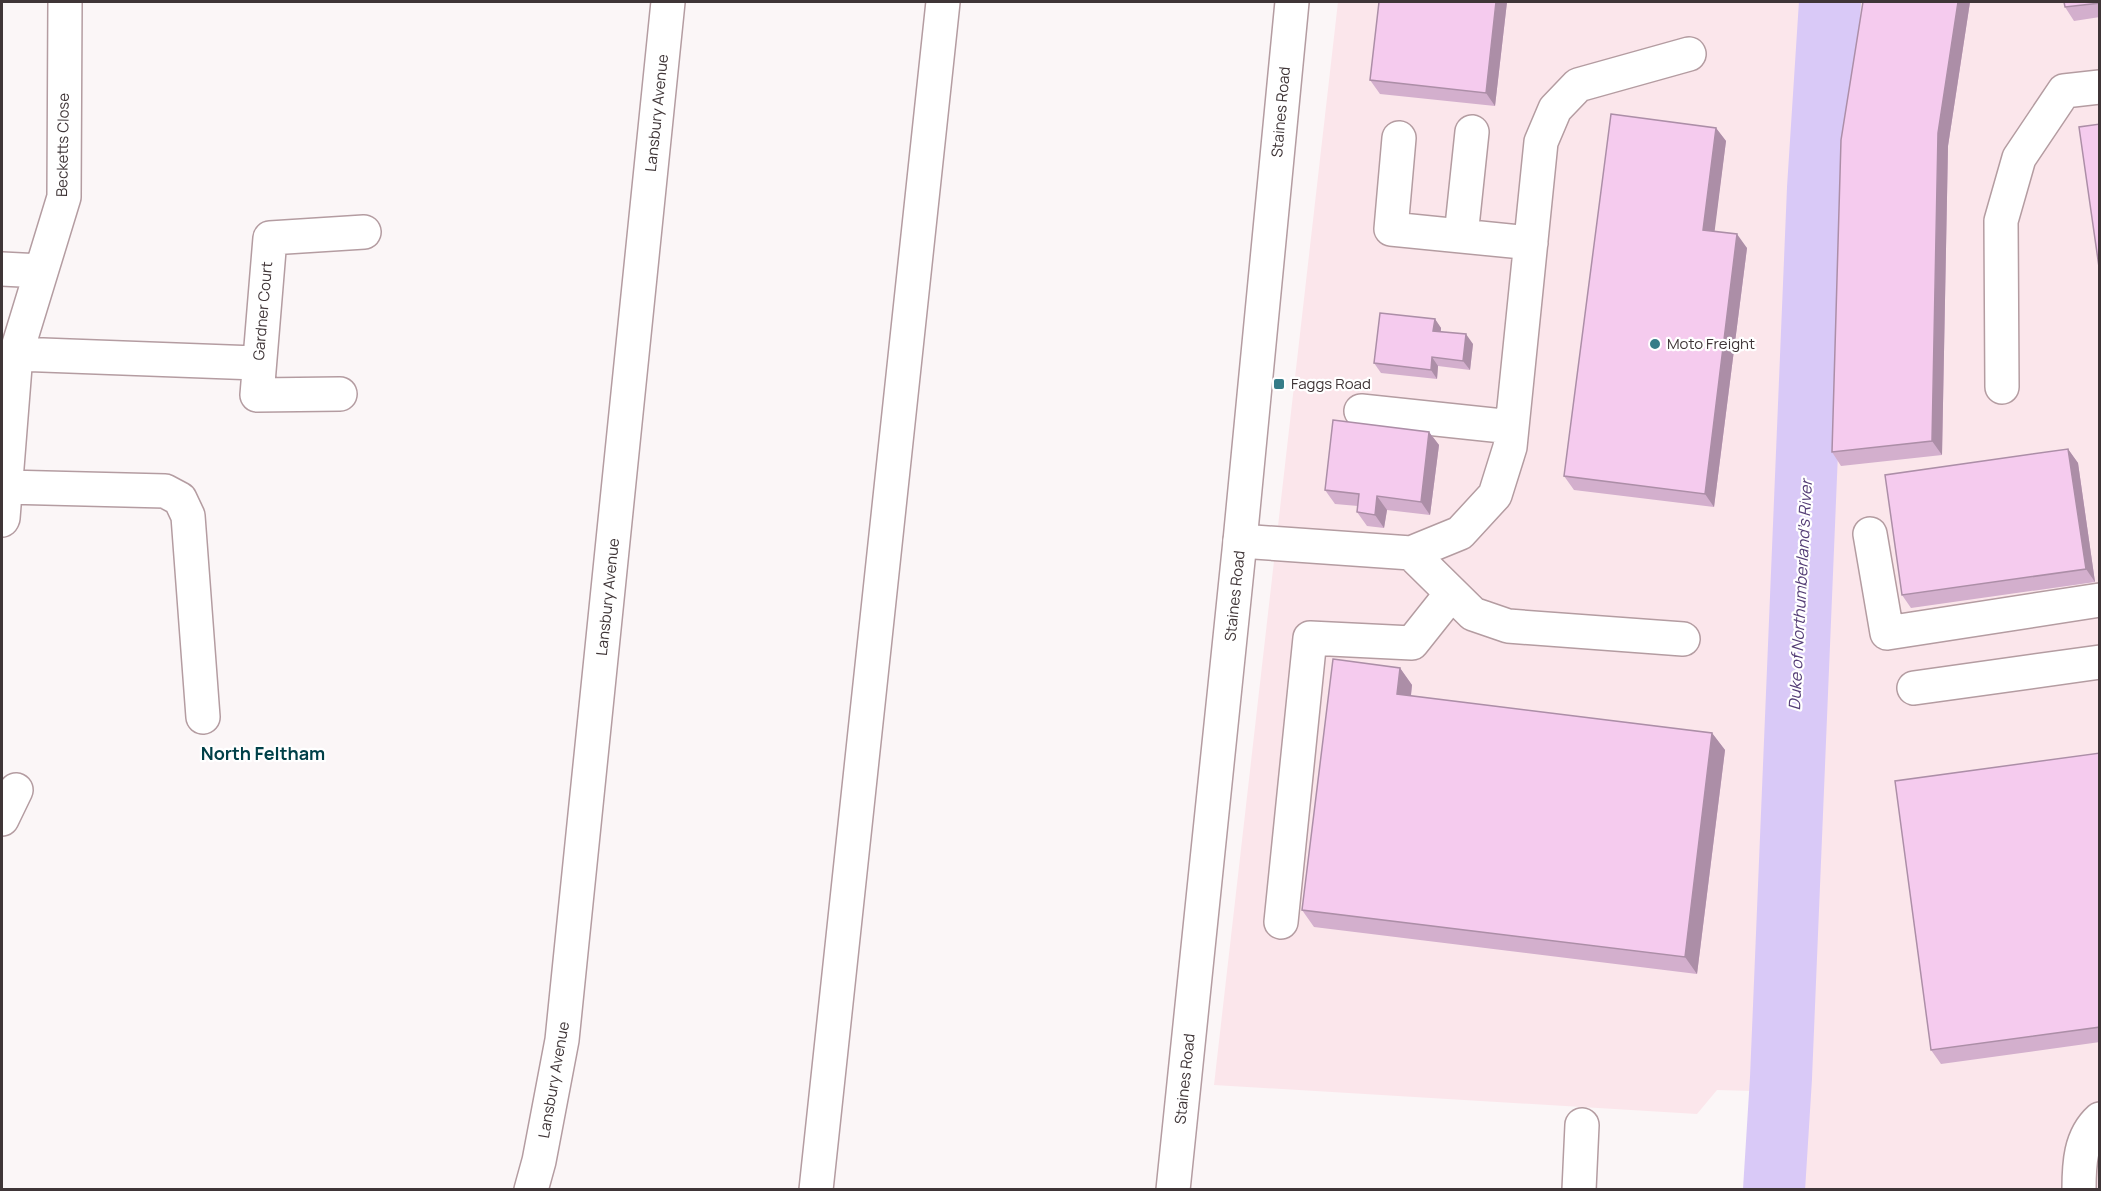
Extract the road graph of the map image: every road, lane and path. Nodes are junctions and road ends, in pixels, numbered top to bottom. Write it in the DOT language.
graph roads {
  1 [pos="64,2"];
  2 [pos="668,2"];
  3 [pos="943,2"];
  4 [pos="1292,2"];
  5 [pos="1689,54"];
  6 [pos="2100,87"];
  7 [pos="1472,132"];
  8 [pos="1399,138"];
  9 [pos="364,232"];
  10 [pos="1461,236"];
  11 [pos="1531,243"];
  12 [pos="2,269"];
  13 [pos="42,271"];
  14 [pos="16,354"];
  15 [pos="258,363"];
  16 [pos="2002,387"];
  17 [pos="339,394"];
  18 [pos="1360,411"];
  19 [pos="1512,427"];
  20 [pos="6,488"];
  21 [pos="2,520"];
  22 [pos="1870,534"];
  23 [pos="1240,541"];
  24 [pos="1411,553"];
  25 [pos="1451,594"];
  26 [pos="2100,600"];
  27 [pos="1683,639"];
  28 [pos="2100,662"];
  29 [pos="1914,688"];
  30 [pos="203,717"];
  31 [pos="16,790"];
  32 [pos="2,819"];
  33 [pos="1281,922"];
  34 [pos="2100,1119"];
  35 [pos="1582,1125"];
  36 [pos="531,1190"];
  37 [pos="816,1190"];
  38 [pos="1173,1190"];
  39 [pos="1579,1190"];
  40 [pos="2079,1190"];
  1 -- 13 [label="street, Becketts Close"];
  2 -- 36 [label="street, Lansbury Avenue"];
  3 -- 37 [label="street"];
  4 -- 23 [label="street, Staines Road"];
  5 -- 11 [label="street"];
  6 -- 16 [label="street"];
  7 -- 10 [label="street"];
  8 -- 10 [label="street"];
  9 -- 15 [label="street, Gardner Court"];
  10 -- 11 [label="street"];
  11 -- 19 [label="street"];
  12 -- 13 [label="street"];
  13 -- 14 [label="street, Becketts Close"];
  14 -- 15 [label="street"];
  14 -- 20 [label="street, Becketts Close"];
  15 -- 17 [label="street, Gardner Court"];
  18 -- 19 [label="street"];
  19 -- 24 [label="street"];
  20 -- 21 [label="street, Becketts Close"];
  20 -- 30 [label="street"];
  22 -- 26 [label="street"];
  23 -- 24 [label="street"];
  23 -- 38 [label="street, Staines Road"];
  24 -- 25 [label="street"];
  25 -- 27 [label="street"];
  25 -- 33 [label="street"];
  28 -- 29 [label="street"];
  31 -- 32 [label="street"];
  34 -- 40 [label="street"];
  35 -- 39 [label="street"];
}
